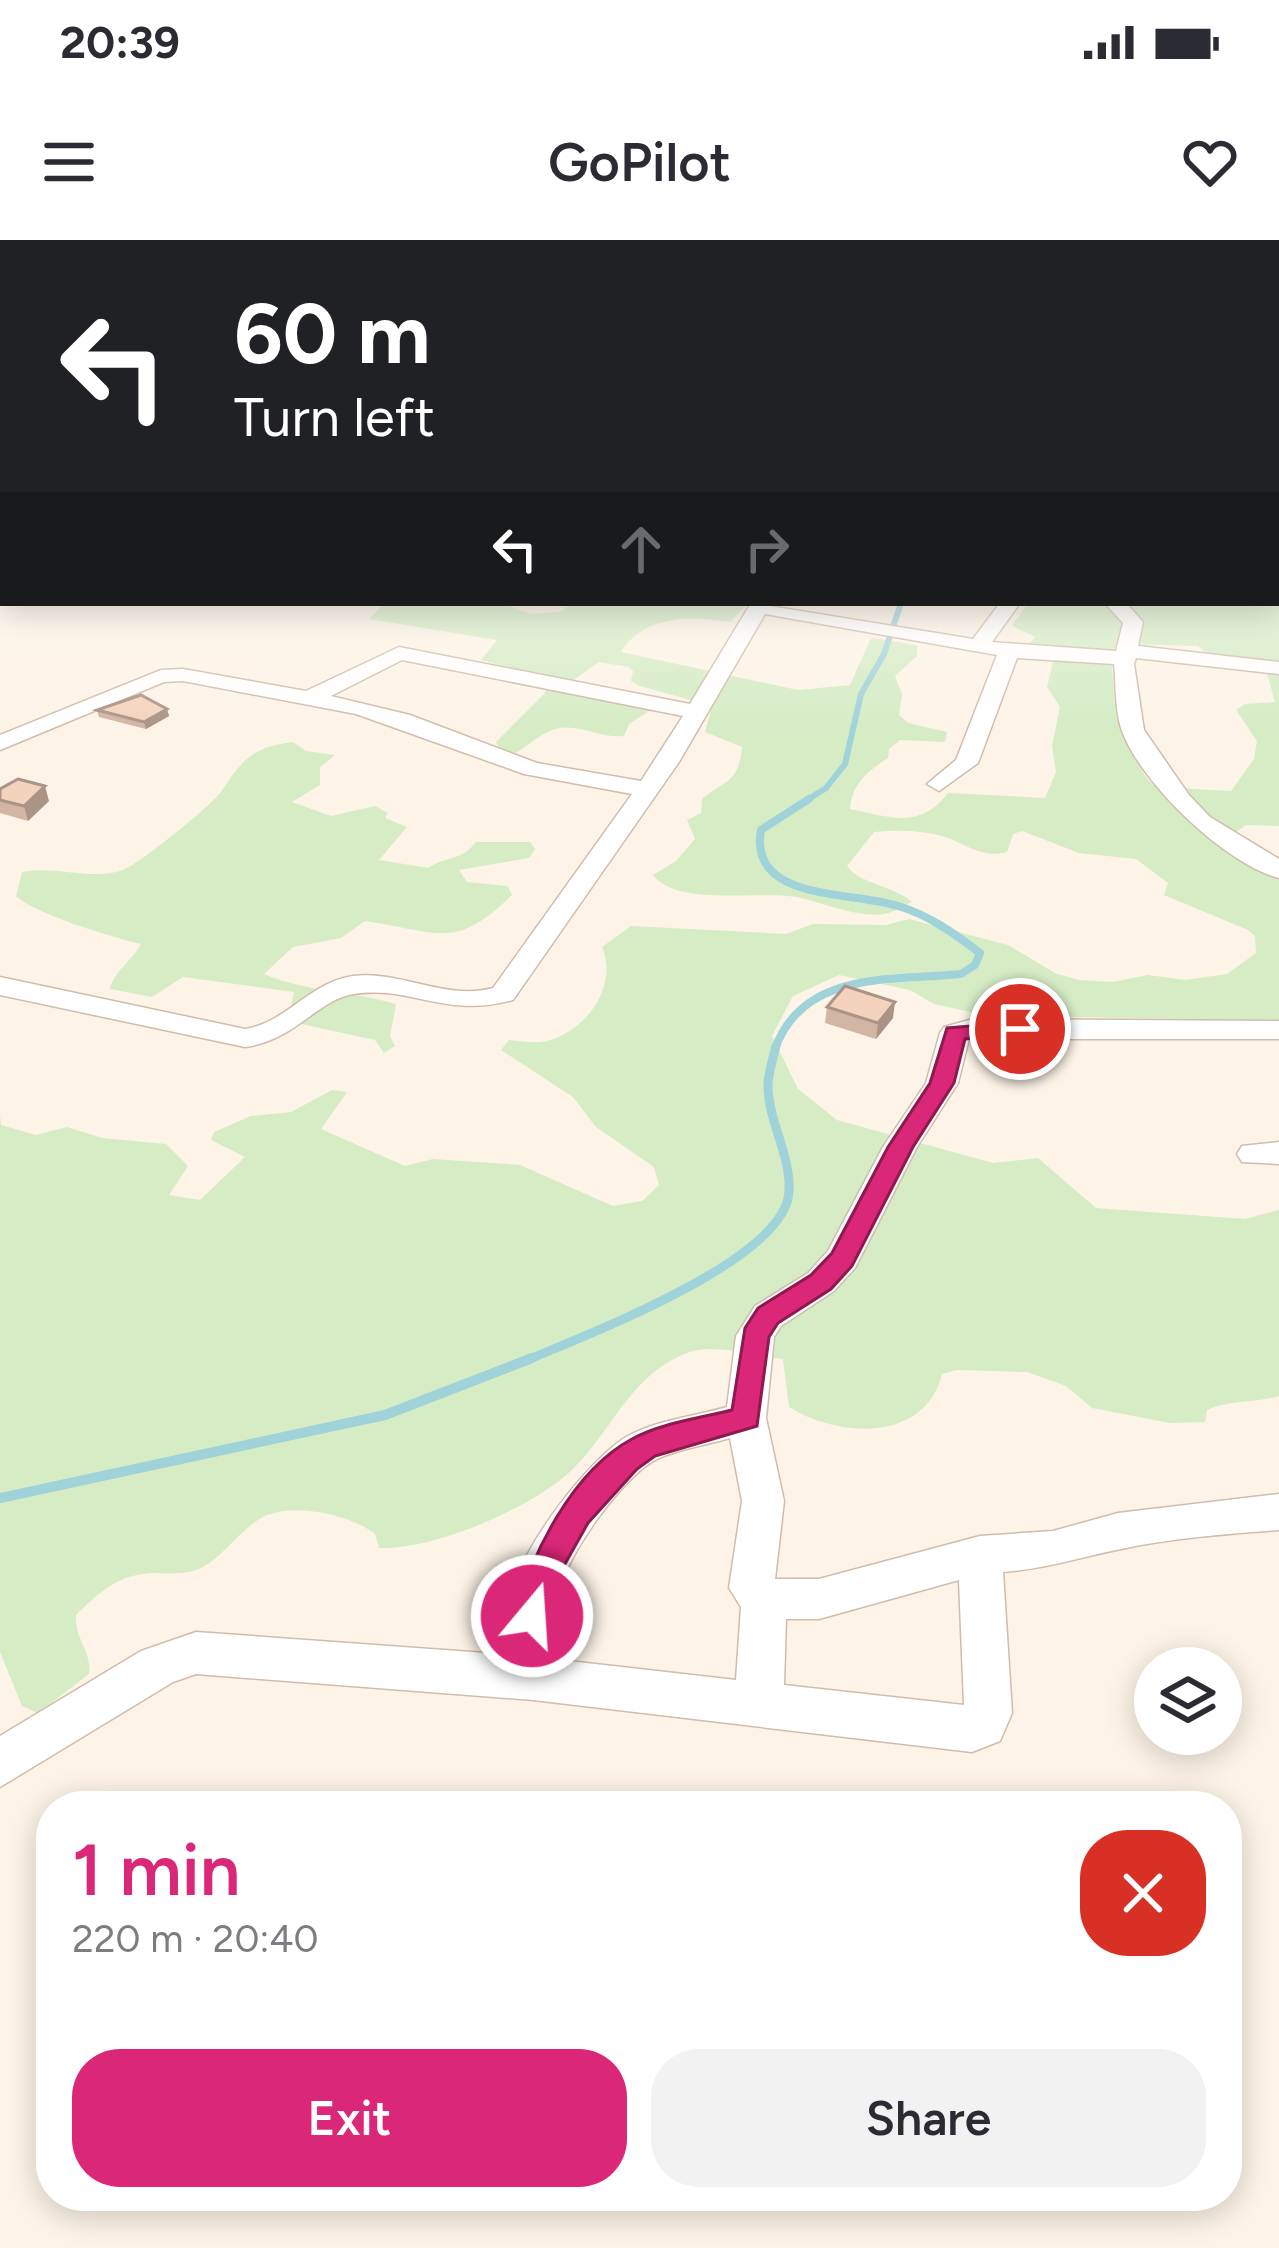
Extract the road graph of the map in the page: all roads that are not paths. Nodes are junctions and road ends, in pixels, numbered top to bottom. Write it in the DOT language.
graph roads {
  1 [pos="759,606"];
  2 [pos="765,606"];
  3 [pos="1008,606"];
  4 [pos="1117,606"];
  5 [pos="978,646"];
  6 [pos="1009,651"];
  7 [pos="1127,655"];
  8 [pos="1279,668"];
  9 [pos="310,698"];
  10 [pos="695,712"];
  11 [pos="0,743"];
  12 [pos="939,784"];
  13 [pos="645,789"];
  14 [pos="1279,870"];
  15 [pos="0,986"];
  16 [pos="1279,1030"];
  17 [pos="746,1418"];
  18 [pos="1279,1512"];
  19 [pos="980,1556"];
  20 [pos="764,1599"];
  21 [pos="533,1678"];
  22 [pos="759,1703"];
  23 [pos="0,1763"];
  1 -- 10 [label="street"];
  2 -- 5 [label="street"];
  3 -- 5 [label="street"];
  4 -- 7 [label="street"];
  5 -- 6 [label="street"];
  6 -- 7 [label="street"];
  6 -- 12 [label="street"];
  7 -- 8 [label="street"];
  7 -- 14 [label="street"];
  9 -- 10 [label="street"];
  9 -- 11 [label="street"];
  9 -- 13 [label="street"];
  10 -- 13 [label="street"];
  13 -- 15 [label="street"];
  16 -- 17 [label="street"];
  17 -- 20 [label="street"];
  17 -- 21 [label="street"];
  18 -- 19 [label="street"];
  19 -- 20 [label="street"];
  19 -- 22 [label="street"];
  20 -- 22 [label="street"];
  21 -- 22 [label="street"];
  21 -- 23 [label="street"];
}
